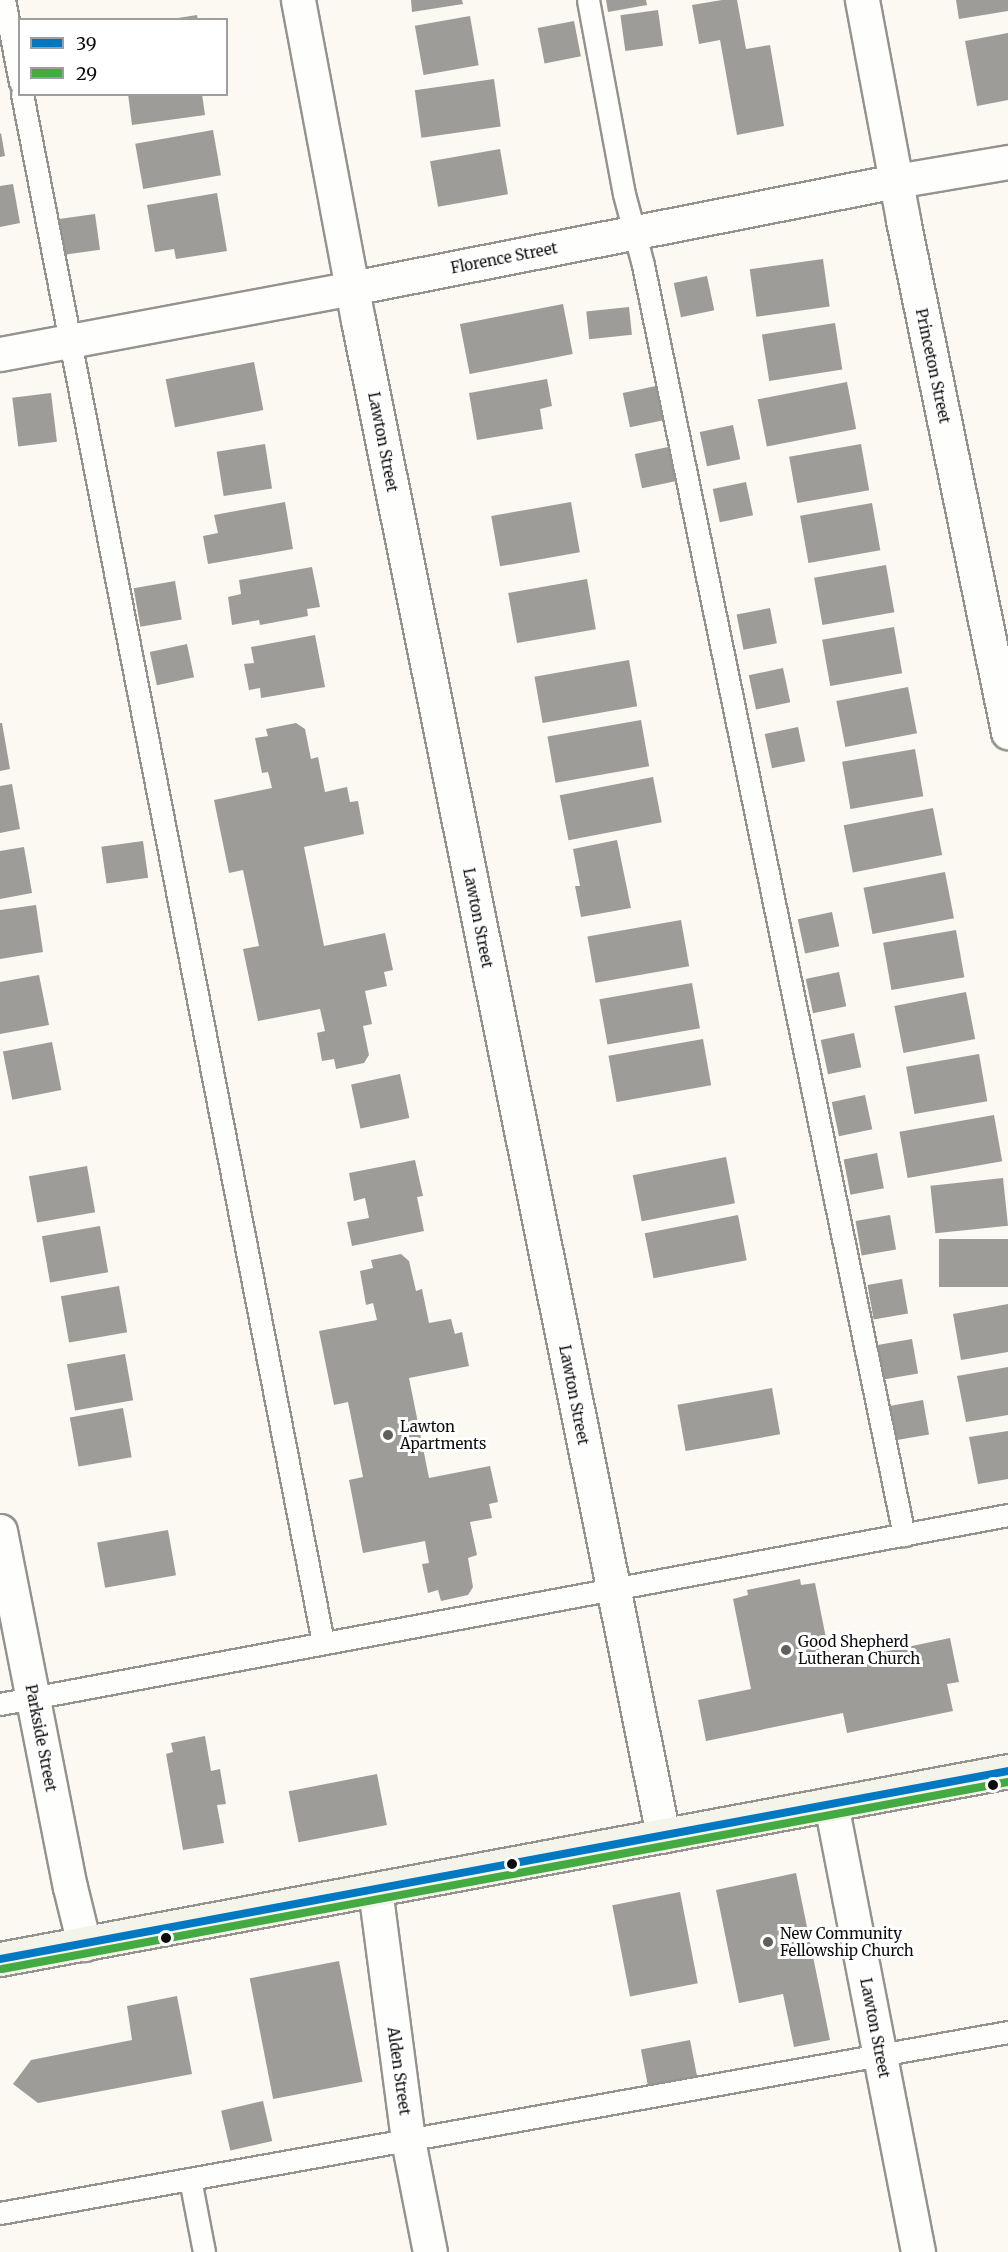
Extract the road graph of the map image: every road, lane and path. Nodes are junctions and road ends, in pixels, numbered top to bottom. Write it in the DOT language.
graph roads {
  1 [pos="4,0"];
  2 [pos="298,0"];
  3 [pos="588,0"];
  4 [pos="862,0"];
  5 [pos="18,72"];
  6 [pos="22,96"];
  7 [pos="1008,162"];
  8 [pos="896,181"];
  9 [pos="632,233"];
  10 [pos="352,288"];
  11 [pos="69,341"];
  12 [pos="0,354"];
  13 [pos="1008,732"];
  14 [pos="1008,1515"];
  15 [pos="0,1531"];
  16 [pos="904,1535"];
  17 [pos="613,1590"];
  18 [pos="323,1643"];
  19 [pos="34,1698"];
  20 [pos="0,1704"];
  21 [pos="1008,1771"];
  22 [pos="831,1804"];
  23 [pos="663,1836"];
  24 [pos="375,1890"];
  25 [pos="84,1944"];
  26 [pos="0,1959"];
  27 [pos="1008,2032"];
  28 [pos="880,2056"];
  29 [pos="408,2140"];
  30 [pos="190,2179"];
  31 [pos="0,2213"];
  32 [pos="204,2252"];
  33 [pos="430,2252"];
  34 [pos="918,2252"];
  1 -- 5 [label="lane"];
  2 -- 10 [label="street, Lawton Street"];
  3 -- 9 [label="lane"];
  4 -- 8 [label="street, Princeton Street"];
  6 -- 11 [label="lane"];
  7 -- 8 [label="street, Florence Street"];
  8 -- 9 [label="street, Florence Street"];
  8 -- 13 [label="street, Princeton Street"];
  9 -- 10 [label="street, Florence Street"];
  9 -- 16 [label="lane"];
  10 -- 11 [label="street, Florence Street"];
  10 -- 17 [label="street, Lawton Street"];
  11 -- 12 [label="street, Florence Street"];
  11 -- 18 [label="lane"];
  14 -- 16 [label="lane"];
  15 -- 19 [label="street, Parkside Street"];
  16 -- 17 [label="lane"];
  17 -- 18 [label="lane"];
  17 -- 23 [label="street, Lawton Street"];
  18 -- 19 [label="lane"];
  19 -- 20 [label="lane"];
  19 -- 25 [label="street, Parkside Street"];
  21 -- 22 [label="street"];
  22 -- 23 [label="street"];
  22 -- 28 [label="street, Lawton Street"];
  23 -- 24 [label="street"];
  24 -- 25 [label="street"];
  24 -- 29 [label="street, Alden Street"];
  25 -- 26 [label="street"];
  27 -- 28 [label="lane"];
  28 -- 29 [label="lane"];
  28 -- 34 [label="street, Lawton Street"];
  29 -- 30 [label="lane"];
  29 -- 33 [label="street, Alden Street"];
  30 -- 31 [label="lane"];
  30 -- 32 [label="lane"];
}
